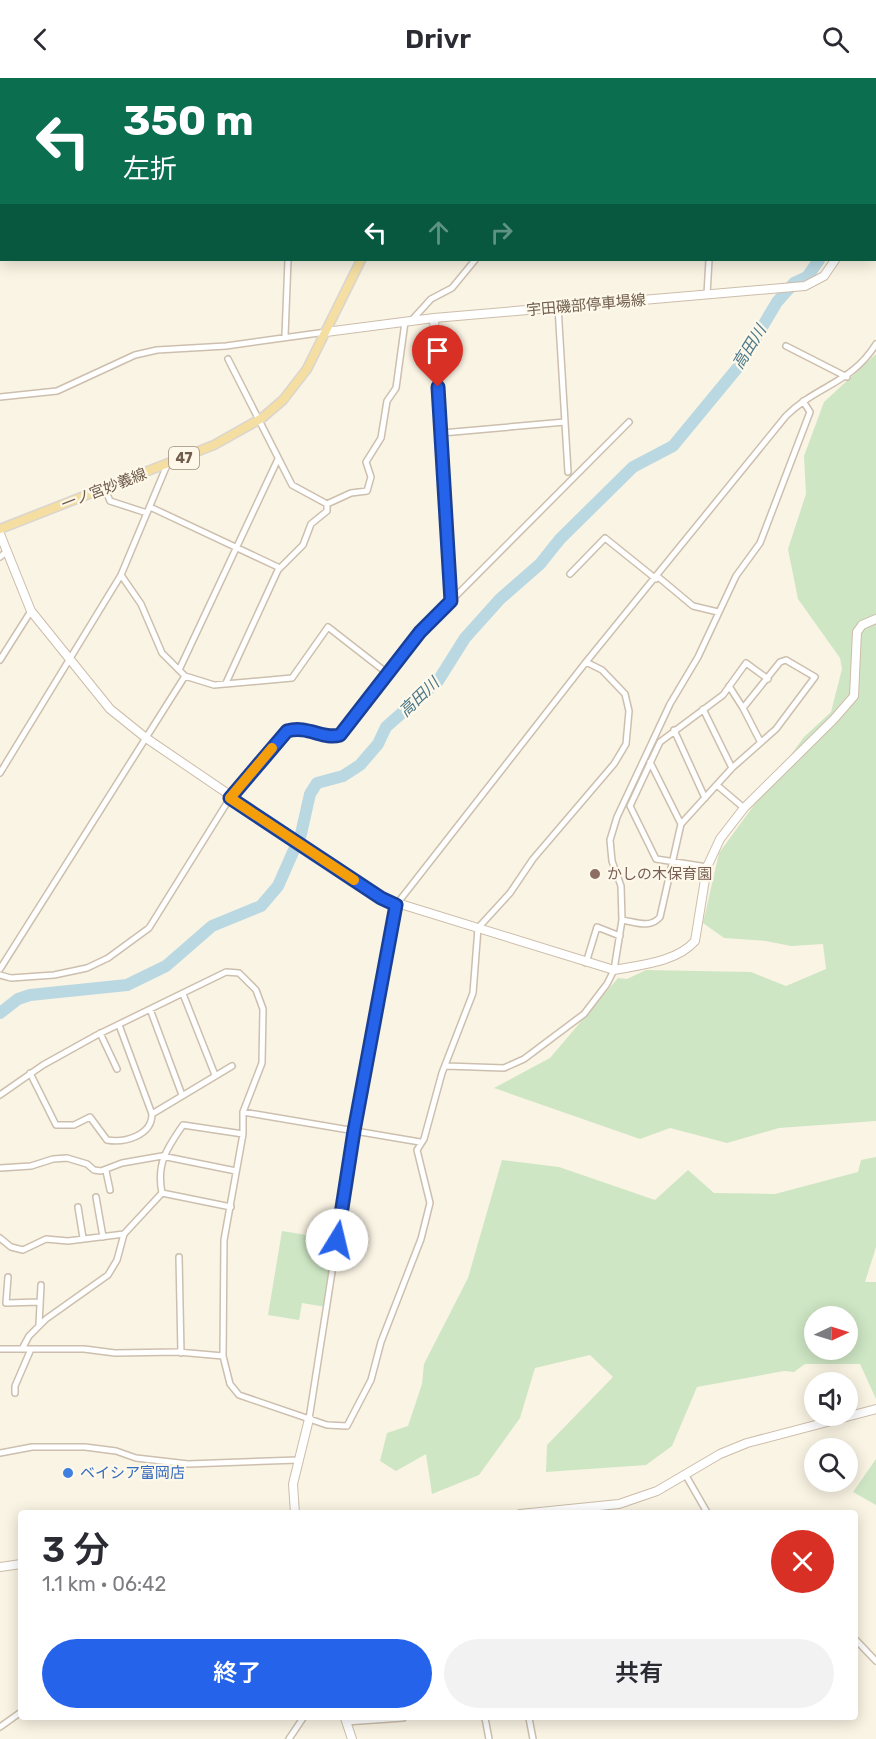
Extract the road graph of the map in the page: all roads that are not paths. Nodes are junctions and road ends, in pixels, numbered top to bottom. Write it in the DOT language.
graph roads {
  1 [pos="288,261"];
  2 [pos="361,261"];
  3 [pos="474,261"];
  4 [pos="709,261"];
  5 [pos="834,261"];
  6 [pos="708,294"];
  7 [pos="558,307"];
  8 [pos="434,318"];
  9 [pos="408,321"];
  10 [pos="326,332"];
  11 [pos="285,336"];
  12 [pos="876,344"];
  13 [pos="786,346"];
  14 [pos="228,359"];
  15 [pos="847,377"];
  16 [pos="0,397"];
  17 [pos="803,401"];
  18 [pos="258,421"];
  19 [pos="565,422"];
  20 [pos="629,422"];
  21 [pos="442,433"];
  22 [pos="278,459"];
  23 [pos="167,465"];
  24 [pos="568,472"];
  25 [pos="105,489"];
  26 [pos="327,504"];
  27 [pos="150,507"];
  28 [pos="147,513"];
  29 [pos="0,532"];
  30 [pos="236,547"];
  31 [pos="3,554"];
  32 [pos="280,568"];
  33 [pos="570,574"];
  34 [pos="121,575"];
  35 [pos="657,578"];
  36 [pos="451,601"];
  37 [pos="31,611"];
  38 [pos="718,612"];
  39 [pos="876,619"];
  40 [pos="0,660"];
  41 [pos="71,660"];
  42 [pos="586,662"];
  43 [pos="179,670"];
  44 [pos="387,673"];
  45 [pos="185,676"];
  46 [pos="768,679"];
  47 [pos="226,683"];
  48 [pos="729,686"];
  49 [pos="744,708"];
  50 [pos="703,709"];
  51 [pos="674,730"];
  52 [pos="146,738"];
  53 [pos="760,741"];
  54 [pos="650,762"];
  55 [pos="732,768"];
  56 [pos="0,773"];
  57 [pos="718,786"];
  58 [pos="230,798"];
  59 [pos="705,798"];
  60 [pos="744,808"];
  61 [pos="681,824"];
  62 [pos="672,864"];
  63 [pos="707,867"];
  64 [pos="396,905"];
  65 [pos="622,920"];
  66 [pos="477,928"];
  67 [pos="620,936"];
  68 [pos="586,963"];
  69 [pos="0,969"];
  70 [pos="614,970"];
  71 [pos="0,975"];
  72 [pos="183,994"];
  73 [pos="150,1009"];
  74 [pos="119,1025"];
  75 [pos="100,1033"];
  76 [pos="232,1066"];
  77 [pos="446,1066"];
  78 [pos="117,1069"];
  79 [pos="30,1073"];
  80 [pos="215,1075"];
  81 [pos="0,1095"];
  82 [pos="182,1095"];
  83 [pos="243,1112"];
  84 [pos="152,1114"];
  85 [pos="354,1131"];
  86 [pos="243,1134"];
  87 [pos="420,1142"];
  88 [pos="162,1156"];
  89 [pos="0,1168"];
  90 [pos="106,1171"];
  91 [pos="236,1171"];
  92 [pos="110,1190"];
  93 [pos="162,1193"];
  94 [pos="96,1197"];
  95 [pos="231,1206"];
  96 [pos="78,1208"];
  97 [pos="124,1234"];
  98 [pos="103,1237"];
  99 [pos="0,1238"];
  100 [pos="83,1238"];
  101 [pos="179,1257"];
  102 [pos="8,1277"];
  103 [pos="42,1286"];
  104 [pos="40,1302"];
  105 [pos="39,1325"];
  106 [pos="0,1349"];
  107 [pos="22,1349"];
  108 [pos="31,1349"];
  109 [pos="181,1353"];
  110 [pos="223,1356"];
  111 [pos="15,1393"];
  112 [pos="876,1409"];
  113 [pos="309,1419"];
  114 [pos="0,1454"];
  115 [pos="298,1460"];
  116 [pos="685,1474"];
  117 [pos="296,1510"];
  118 [pos="560,1510"];
  119 [pos="706,1510"];
  120 [pos="18,1564"];
  121 [pos="0,1567"];
  122 [pos="858,1643"];
  123 [pos="876,1661"];
  124 [pos="18,1714"];
  125 [pos="302,1720"];
  126 [pos="346,1720"];
  127 [pos="485,1720"];
  128 [pos="529,1720"];
  129 [pos="0,1727"];
  130 [pos="289,1739"];
  131 [pos="352,1739"];
  132 [pos="489,1739"];
  133 [pos="533,1739"];
  1 -- 11 [label="street"];
  2 -- 10 [label="main road, 一ノ宮妙義線 / 47"];
  3 -- 9 [label="street"];
  4 -- 6 [label="street"];
  5 -- 6 [label="street, 宇田磯部停車場線"];
  6 -- 7 [label="street, 宇田磯部停車場線"];
  7 -- 8 [label="street, 宇田磯部停車場線"];
  7 -- 19 [label="street"];
  8 -- 9 [label="street, 宇田磯部停車場線"];
  8 -- 21 [label="street"];
  9 -- 10 [label="street, 宇田磯部停車場線"];
  9 -- 26 [label="street"];
  10 -- 11 [label="street"];
  10 -- 18 [label="main road, 一ノ宮妙義線 / 47"];
  11 -- 16 [label="street"];
  12 -- 15 [label="street"];
  13 -- 15 [label="street"];
  14 -- 18 [label="street"];
  15 -- 17 [label="street"];
  17 -- 35 [label="street"];
  17 -- 38 [label="street"];
  18 -- 22 [label="street"];
  18 -- 23 [label="main road, 一ノ宮妙義線 / 47"];
  19 -- 21 [label="street"];
  19 -- 24 [label="street"];
  20 -- 36 [label="street"];
  21 -- 36 [label="street"];
  22 -- 26 [label="street"];
  22 -- 30 [label="street"];
  23 -- 25 [label="main road, 一ノ宮妙義線 / 47"];
  23 -- 27 [label="street"];
  25 -- 28 [label="street"];
  25 -- 29 [label="main road, 一ノ宮妙義線 / 47"];
  26 -- 32 [label="street"];
  27 -- 28 [label="street"];
  27 -- 30 [label="street"];
  28 -- 34 [label="street"];
  29 -- 31 [label="street"];
  30 -- 32 [label="street"];
  30 -- 43 [label="street"];
  31 -- 37 [label="street"];
  32 -- 47 [label="street"];
  33 -- 35 [label="street"];
  34 -- 41 [label="street"];
  34 -- 43 [label="street"];
  35 -- 38 [label="street"];
  35 -- 42 [label="street"];
  36 -- 44 [label="street"];
  37 -- 40 [label="street"];
  37 -- 41 [label="street"];
  38 -- 65 [label="street"];
  39 -- 60 [label="street"];
  41 -- 52 [label="street"];
  41 -- 56 [label="street"];
  42 -- 64 [label="street"];
  42 -- 66 [label="street"];
  43 -- 45 [label="street"];
  44 -- 47 [label="street"];
  44 -- 58 [label="street"];
  45 -- 47 [label="street"];
  45 -- 52 [label="street"];
  46 -- 48 [label="street"];
  46 -- 49 [label="street"];
  46 -- 53 [label="street"];
  48 -- 49 [label="street"];
  48 -- 50 [label="street"];
  49 -- 53 [label="street"];
  50 -- 51 [label="street"];
  50 -- 55 [label="street"];
  51 -- 54 [label="street"];
  51 -- 59 [label="street"];
  52 -- 58 [label="street"];
  52 -- 69 [label="street"];
  53 -- 55 [label="street"];
  54 -- 61 [label="street"];
  54 -- 62 [label="street"];
  55 -- 57 [label="street"];
  57 -- 59 [label="street"];
  57 -- 60 [label="street"];
  58 -- 64 [label="street"];
  58 -- 71 [label="street"];
  59 -- 61 [label="street"];
  60 -- 63 [label="street"];
  61 -- 62 [label="street"];
  62 -- 63 [label="street"];
  62 -- 65 [label="street"];
  63 -- 70 [label="street"];
  64 -- 66 [label="street"];
  64 -- 85 [label="street"];
  65 -- 67 [label="street"];
  66 -- 68 [label="street"];
  66 -- 77 [label="street"];
  67 -- 68 [label="street"];
  67 -- 70 [label="street"];
  68 -- 70 [label="street"];
  70 -- 77 [label="street"];
  72 -- 73 [label="street"];
  72 -- 80 [label="street"];
  72 -- 83 [label="street"];
  73 -- 74 [label="street"];
  73 -- 82 [label="street"];
  74 -- 75 [label="street"];
  74 -- 84 [label="street"];
  75 -- 78 [label="street"];
  75 -- 79 [label="street"];
  76 -- 80 [label="street"];
  77 -- 87 [label="street"];
  79 -- 81 [label="street"];
  79 -- 84 [label="street"];
  80 -- 82 [label="street"];
  82 -- 84 [label="street"];
  83 -- 85 [label="street"];
  83 -- 86 [label="street"];
  85 -- 87 [label="street"];
  85 -- 113 [label="street"];
  86 -- 88 [label="street"];
  86 -- 91 [label="street"];
  87 -- 113 [label="street"];
  88 -- 90 [label="street"];
  88 -- 91 [label="street"];
  88 -- 93 [label="street"];
  89 -- 90 [label="street"];
  90 -- 92 [label="street"];
  91 -- 95 [label="street"];
  93 -- 95 [label="street"];
  93 -- 97 [label="street"];
  94 -- 98 [label="street"];
  95 -- 110 [label="street"];
  96 -- 100 [label="street"];
  97 -- 98 [label="street"];
  97 -- 105 [label="street"];
  98 -- 100 [label="street"];
  99 -- 100 [label="street"];
  101 -- 109 [label="street"];
  102 -- 104 [label="street"];
  103 -- 104 [label="street"];
  104 -- 105 [label="street"];
  105 -- 107 [label="street"];
  106 -- 107 [label="street"];
  107 -- 108 [label="street"];
  108 -- 109 [label="street"];
  108 -- 111 [label="street"];
  109 -- 110 [label="street"];
  110 -- 113 [label="street"];
  112 -- 116 [label="street"];
  113 -- 115 [label="street"];
  114 -- 115 [label="street"];
  115 -- 117 [label="street"];
  116 -- 118 [label="street"];
  116 -- 119 [label="street"];
  120 -- 121 [label="street"];
  122 -- 123 [label="street"];
  124 -- 129 [label="street"];
  125 -- 130 [label="street"];
  126 -- 131 [label="street"];
  127 -- 132 [label="street"];
  128 -- 133 [label="street"];
}
